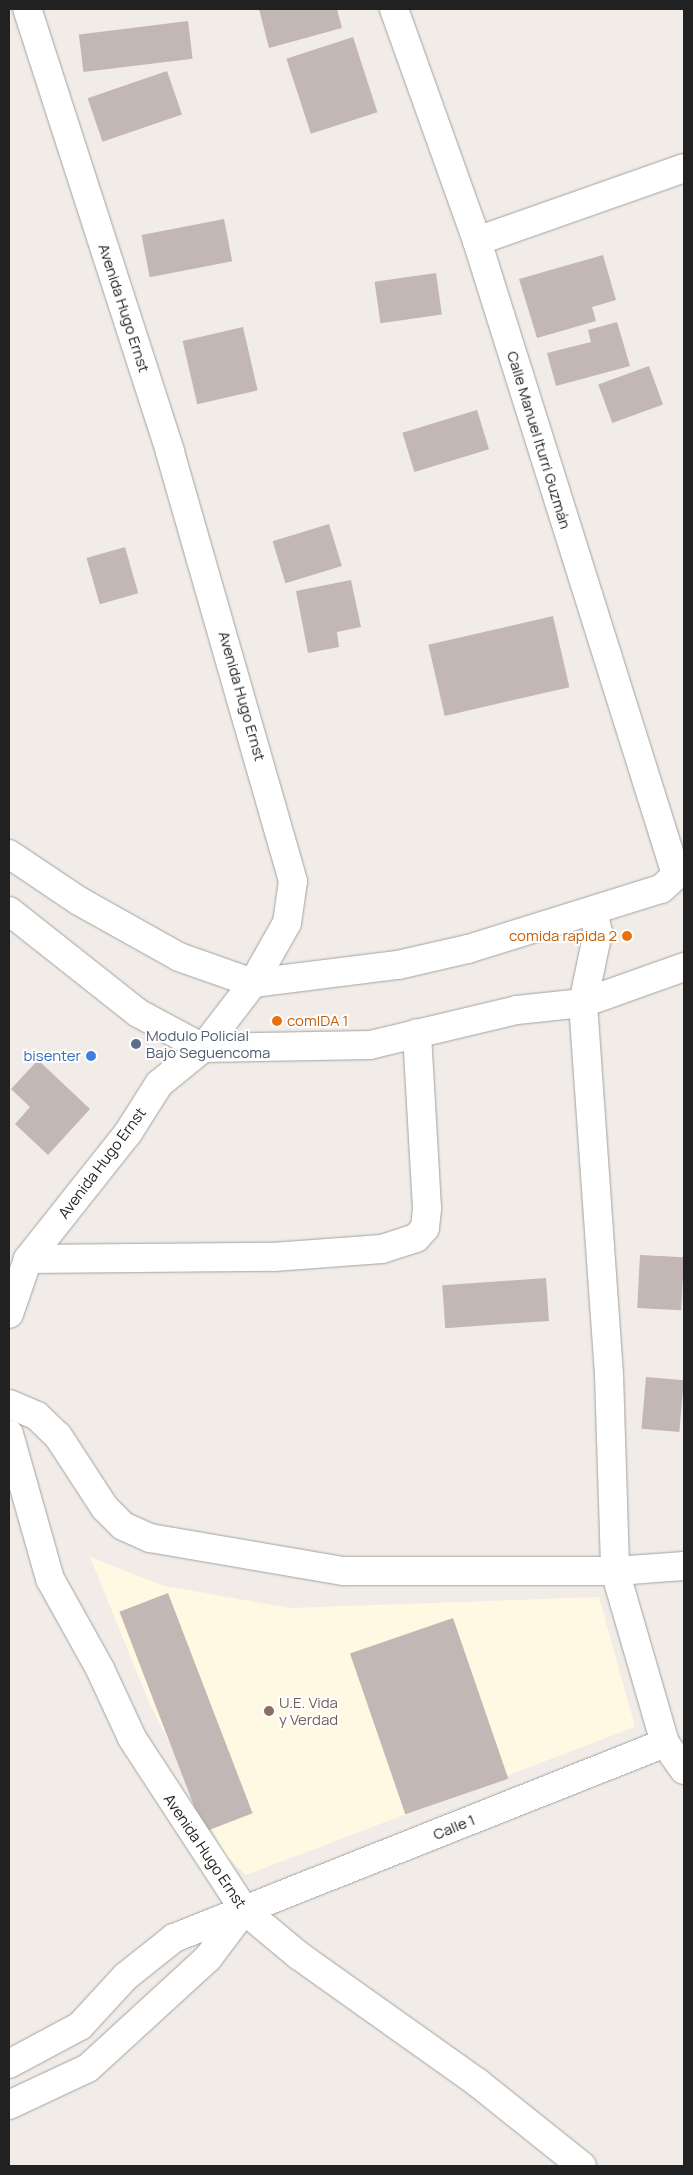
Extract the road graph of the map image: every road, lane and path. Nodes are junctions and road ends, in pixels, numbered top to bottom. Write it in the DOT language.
graph roads {
  1 [pos="27,9"];
  2 [pos="394,9"];
  3 [pos="684,168"];
  4 [pos="477,241"];
  5 [pos="9,854"];
  6 [pos="680,871"];
  7 [pos="9,911"];
  8 [pos="596,922"];
  9 [pos="684,967"];
  10 [pos="253,983"];
  11 [pos="584,1003"];
  12 [pos="417,1032"];
  13 [pos="204,1048"];
  14 [pos="28,1259"];
  15 [pos="9,1314"];
  16 [pos="9,1404"];
  17 [pos="9,1434"];
  18 [pos="684,1566"];
  19 [pos="615,1572"];
  20 [pos="665,1743"];
  21 [pos="684,1770"];
  22 [pos="244,1910"];
  23 [pos="9,2064"];
  24 [pos="9,2105"];
  25 [pos="582,2166"];
  1 -- 10 [label="street, Avenida Hugo Ernst"];
  2 -- 4 [label="street, Calle Manuel Iturri Guzmán"];
  3 -- 4 [label="street"];
  4 -- 6 [label="street, Calle Manuel Iturri Guzmán"];
  5 -- 10 [label="street"];
  6 -- 8 [label="street"];
  7 -- 13 [label="street"];
  8 -- 10 [label="street"];
  8 -- 11 [label="street"];
  9 -- 11 [label="street"];
  10 -- 13 [label="street, Avenida Hugo Ernst"];
  11 -- 12 [label="street"];
  11 -- 19 [label="street"];
  12 -- 13 [label="street"];
  12 -- 14 [label="street"];
  13 -- 14 [label="street, Avenida Hugo Ernst"];
  14 -- 15 [label="street, Avenida Hugo Ernst"];
  16 -- 19 [label="street"];
  17 -- 22 [label="street, Avenida Hugo Ernst"];
  18 -- 19 [label="street"];
  19 -- 20 [label="street"];
  20 -- 21 [label="street"];
  20 -- 22 [label="street, Calle 1"];
  22 -- 23 [label="street, Calle 1"];
  22 -- 24 [label="street"];
  22 -- 25 [label="street, Avenida Hugo Ernst"];
}
